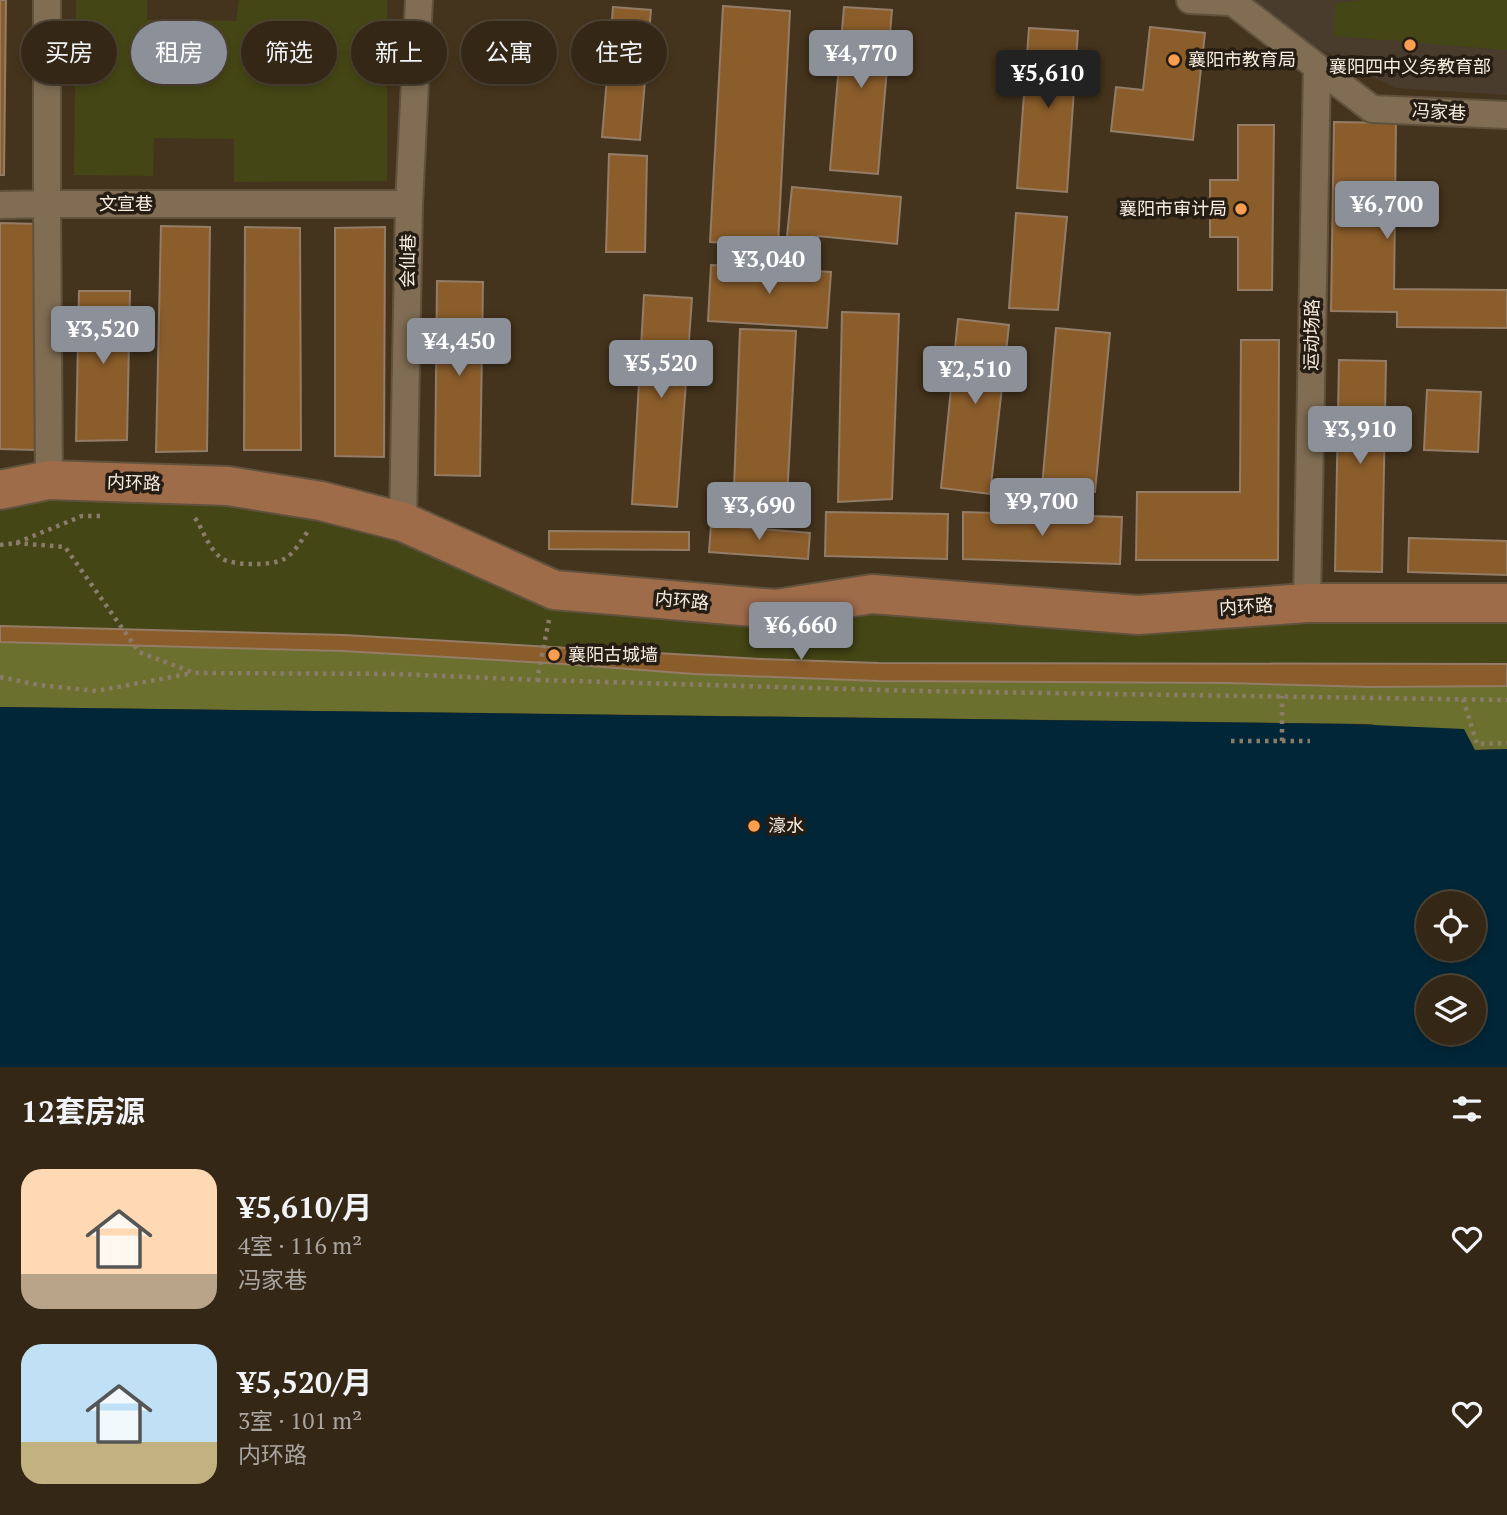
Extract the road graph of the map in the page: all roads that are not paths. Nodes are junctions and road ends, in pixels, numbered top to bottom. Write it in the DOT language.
graph roads {
  1 [pos="47,0"];
  2 [pos="419,0"];
  3 [pos="1190,0"];
  4 [pos="1230,1"];
  5 [pos="1317,68"];
  6 [pos="1507,115"];
  7 [pos="47,204"];
  8 [pos="409,204"];
  9 [pos="0,205"];
  10 [pos="48,480"];
  11 [pos="0,491"];
  12 [pos="403,522"];
  13 [pos="1307,603"];
  14 [pos="1507,603"];
  1 -- 7 [label="street"];
  2 -- 8 [label="street, 会仙巷"];
  3 -- 4 [label="street"];
  4 -- 5 [label="street"];
  5 -- 6 [label="street, 冯家巷"];
  5 -- 13 [label="street, 运动场路"];
  7 -- 8 [label="street, 文宣巷"];
  7 -- 9 [label="street, 文宣巷"];
  7 -- 10 [label="street"];
  8 -- 12 [label="street, 会仙巷"];
  10 -- 11 [label="street, 内环路"];
  10 -- 12 [label="street, 内环路"];
  12 -- 13 [label="street, 内环路"];
  13 -- 14 [label="street, 内环路"];
}
